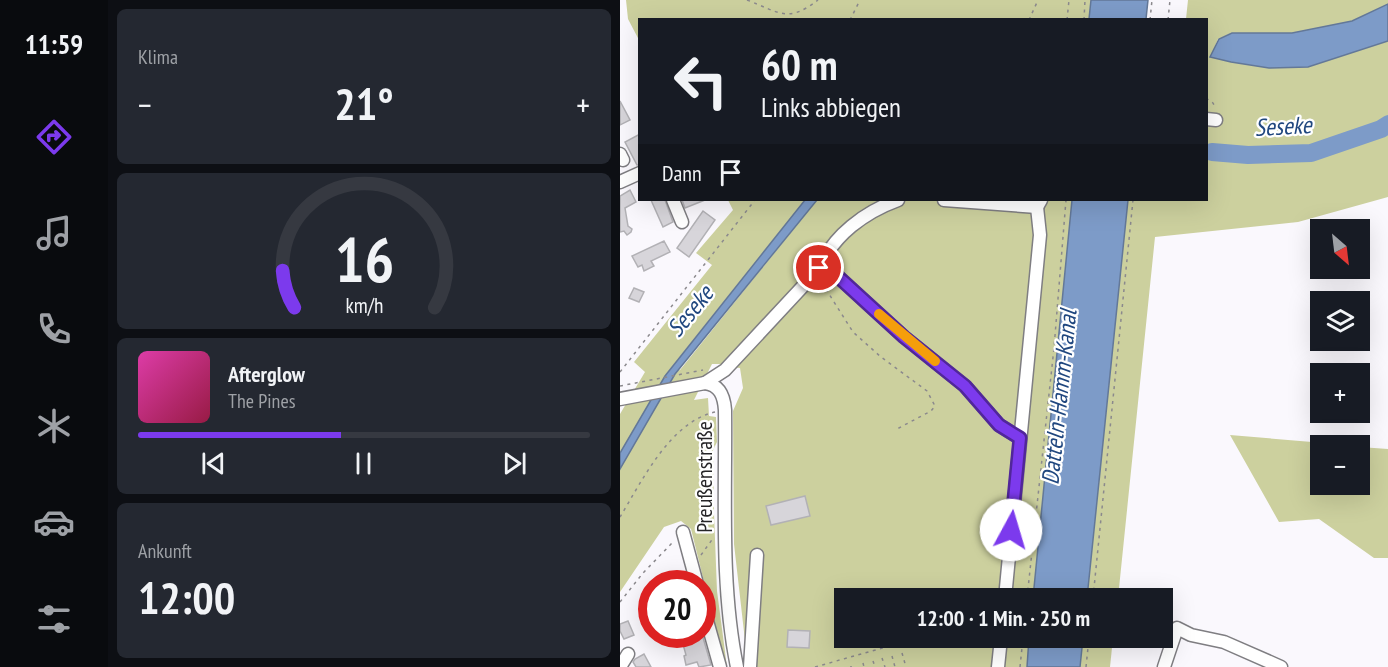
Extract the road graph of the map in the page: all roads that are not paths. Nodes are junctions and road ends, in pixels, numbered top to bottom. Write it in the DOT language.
graph roads {
  1 [pos="638,174"];
  2 [pos="620,182"];
  3 [pos="673,201"];
  4 [pos="895,201"];
  5 [pos="976,201"];
  6 [pos="1039,203"];
  7 [pos="682,222"];
  8 [pos="819,267"];
  9 [pos="705,383"];
  10 [pos="620,399"];
  11 [pos="1020,438"];
  12 [pos="683,532"];
  13 [pos="757,555"];
  14 [pos="694,570"];
  15 [pos="1006,588"];
  16 [pos="715,648"];
  17 [pos="1000,648"];
  18 [pos="628,654"];
  19 [pos="620,667"];
  20 [pos="720,667"];
  21 [pos="737,667"];
  22 [pos="750,667"];
  23 [pos="998,667"];
  24 [pos="1164,667"];
  25 [pos="1281,667"];
  1 -- 2 [label="street"];
  3 -- 7 [label="street"];
  4 -- 8 [label="street"];
  5 -- 6 [label="street"];
  6 -- 11 [label="street"];
  8 -- 9 [label="street"];
  8 -- 11 [label="street"];
  9 -- 10 [label="street"];
  9 -- 21 [label="street, Preußenstraße"];
  11 -- 15 [label="street"];
  12 -- 14 [label="street, Preußenstraße"];
  13 -- 22 [label="street"];
  16 -- 20 [label="street"];
  17 -- 23 [label="street"];
  18 -- 19 [label="street"];
  24 -- 25 [label="street"];
}
